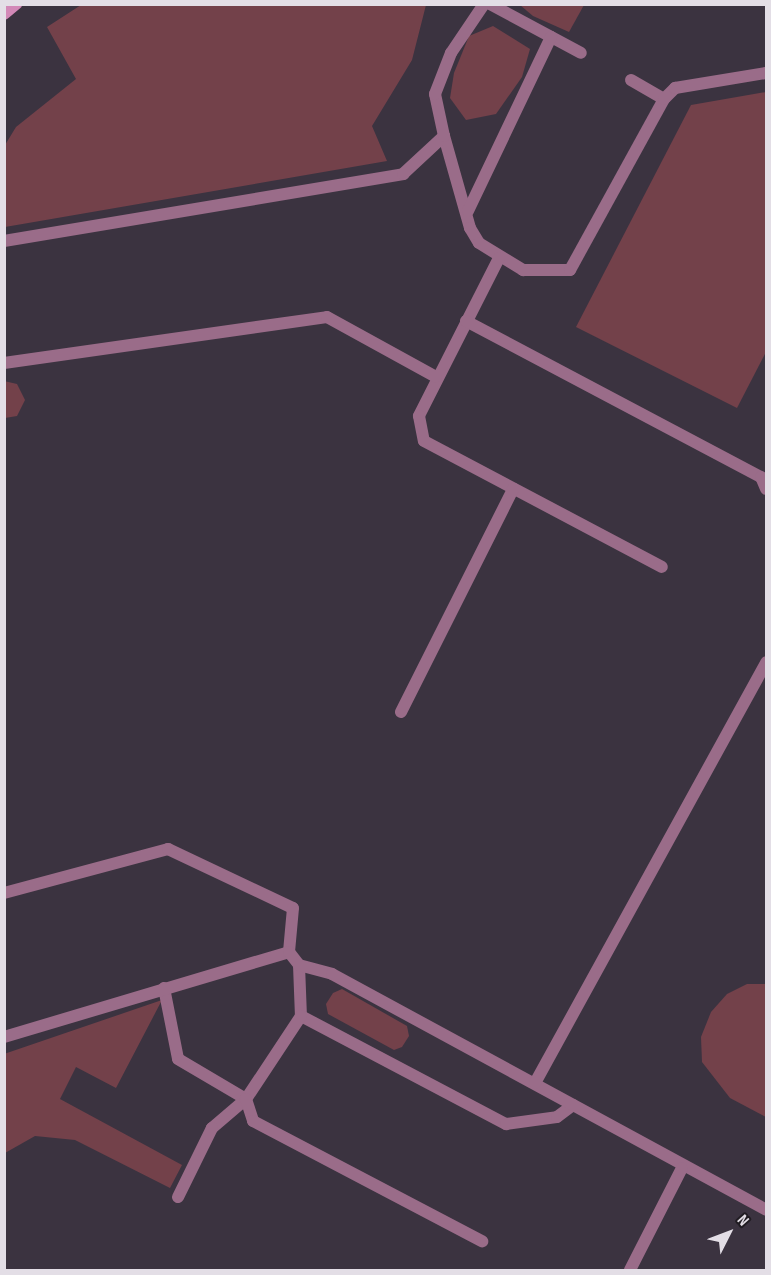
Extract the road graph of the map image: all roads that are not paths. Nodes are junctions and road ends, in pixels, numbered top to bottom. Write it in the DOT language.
graph roads {
  1 [pos="16,4"];
  2 [pos="484,4"];
  3 [pos="490,4"];
  4 [pos="4,14"];
  5 [pos="551,37"];
  6 [pos="581,53"];
  7 [pos="766,74"];
  8 [pos="631,80"];
  9 [pos="664,99"];
  10 [pos="444,136"];
  11 [pos="468,211"];
  12 [pos="4,241"];
  13 [pos="499,258"];
  14 [pos="466,321"];
  15 [pos="4,363"];
  16 [pos="436,376"];
  17 [pos="513,489"];
  18 [pos="766,489"];
  19 [pos="662,567"];
  20 [pos="766,662"];
  21 [pos="401,712"];
  22 [pos="4,893"];
  23 [pos="289,952"];
  24 [pos="299,965"];
  25 [pos="164,988"];
  26 [pos="301,1016"];
  27 [pos="4,1037"];
  28 [pos="535,1083"];
  29 [pos="246,1099"];
  30 [pos="573,1105"];
  31 [pos="682,1168"];
  32 [pos="178,1197"];
  33 [pos="766,1210"];
  34 [pos="482,1240"];
  35 [pos="630,1270"];
  1 -- 4 [label="street"];
  2 -- 10 [label="lane"];
  3 -- 5 [label="lane"];
  5 -- 6 [label="lane"];
  5 -- 11 [label="lane"];
  7 -- 9 [label="lane"];
  8 -- 9 [label="lane"];
  9 -- 13 [label="lane"];
  10 -- 11 [label="lane"];
  10 -- 12 [label="lane"];
  11 -- 13 [label="lane"];
  13 -- 14 [label="lane"];
  14 -- 16 [label="lane"];
  14 -- 18 [label="lane"];
  15 -- 16 [label="lane"];
  16 -- 17 [label="lane"];
  17 -- 19 [label="lane"];
  17 -- 21 [label="lane"];
  20 -- 28 [label="lane"];
  22 -- 23 [label="lane"];
  23 -- 24 [label="lane"];
  23 -- 25 [label="lane"];
  24 -- 26 [label="lane"];
  24 -- 28 [label="lane"];
  25 -- 27 [label="lane"];
  25 -- 29 [label="lane"];
  26 -- 29 [label="lane"];
  26 -- 30 [label="lane"];
  28 -- 30 [label="lane"];
  29 -- 32 [label="lane"];
  29 -- 34 [label="lane"];
  30 -- 31 [label="lane"];
  31 -- 33 [label="lane"];
  31 -- 35 [label="lane"];
}
